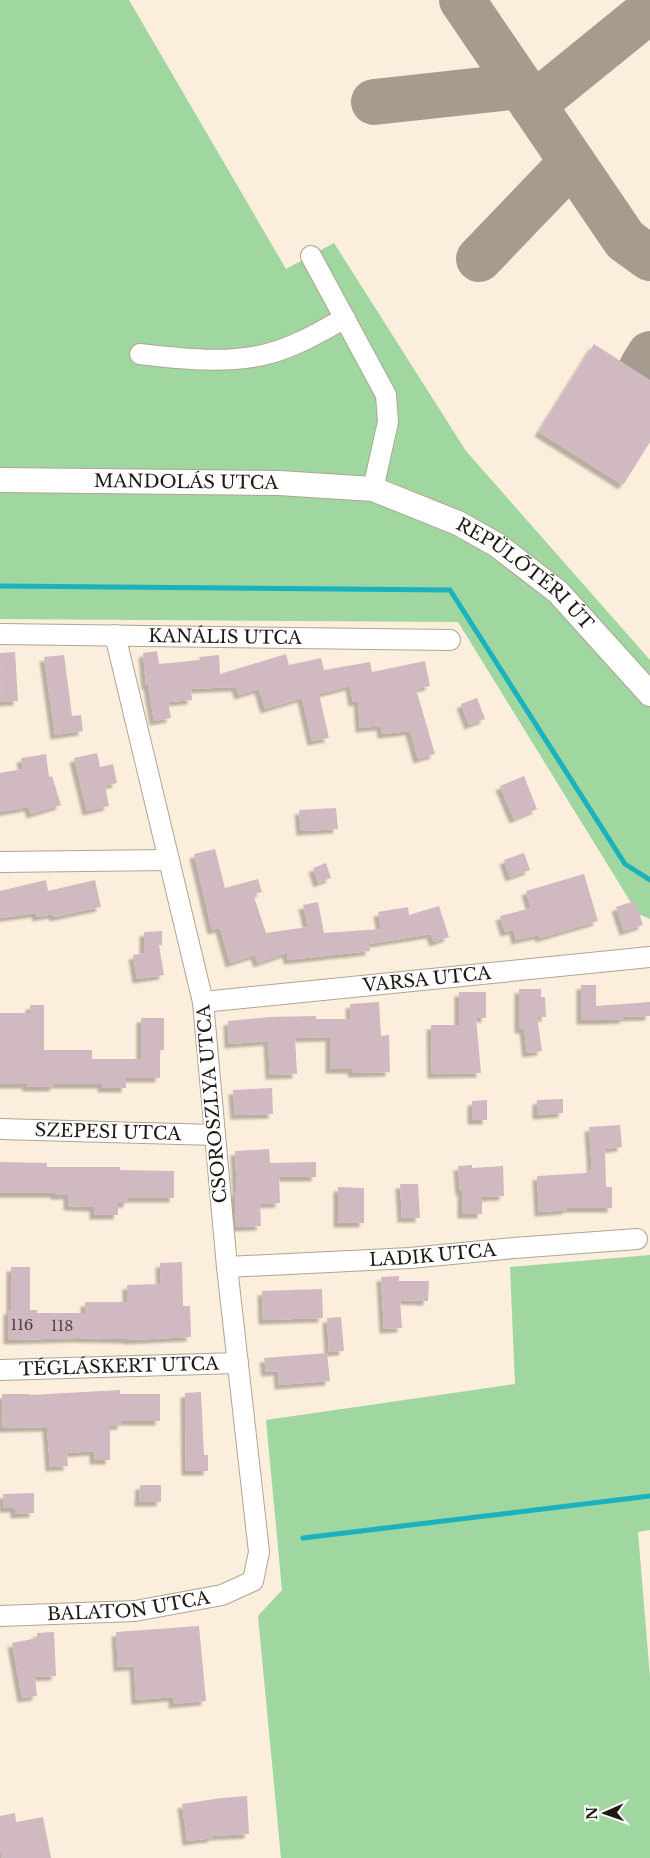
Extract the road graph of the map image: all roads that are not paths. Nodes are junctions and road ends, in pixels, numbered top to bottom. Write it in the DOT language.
graph roads {
  1 [pos="311,256"];
  2 [pos="345,318"];
  3 [pos="140,354"];
  4 [pos="0,480"];
  5 [pos="373,489"];
  6 [pos="0,634"];
  7 [pos="115,635"];
  8 [pos="450,640"];
  9 [pos="650,694"];
  10 [pos="169,860"];
  11 [pos="0,862"];
  12 [pos="650,957"];
  13 [pos="203,1002"];
  14 [pos="0,1129"];
  15 [pos="215,1136"];
  16 [pos="637,1239"];
  17 [pos="227,1267"];
  18 [pos="238,1363"];
  19 [pos="0,1370"];
  20 [pos="253,1581"];
  21 [pos="0,1616"];
  1 -- 2 [label="street"];
  2 -- 3 [label="street"];
  2 -- 5 [label="street"];
  4 -- 5 [label="street, MANDOLÁS UTCA"];
  5 -- 9 [label="street, REPÜLŐTÉRI ÚT"];
  6 -- 7 [label="street, KANÁLIS UTCA"];
  7 -- 8 [label="street, KANÁLIS UTCA"];
  7 -- 10 [label="street, CSOROSZLYA UTCA"];
  10 -- 11 [label="street"];
  10 -- 13 [label="street, CSOROSZLYA UTCA"];
  12 -- 13 [label="street, VARSA UTCA"];
  13 -- 15 [label="street, CSOROSZLYA UTCA"];
  14 -- 15 [label="street, SZEPESI UTCA"];
  15 -- 17 [label="street, CSOROSZLYA UTCA"];
  16 -- 17 [label="street, LADIK UTCA"];
  17 -- 18 [label="street, CSOROSZLYA UTCA"];
  18 -- 19 [label="street, TÉGLÁSKERT UTCA"];
  18 -- 20 [label="street, CSOROSZLYA UTCA"];
  20 -- 21 [label="street, BALATON UTCA"];
}
